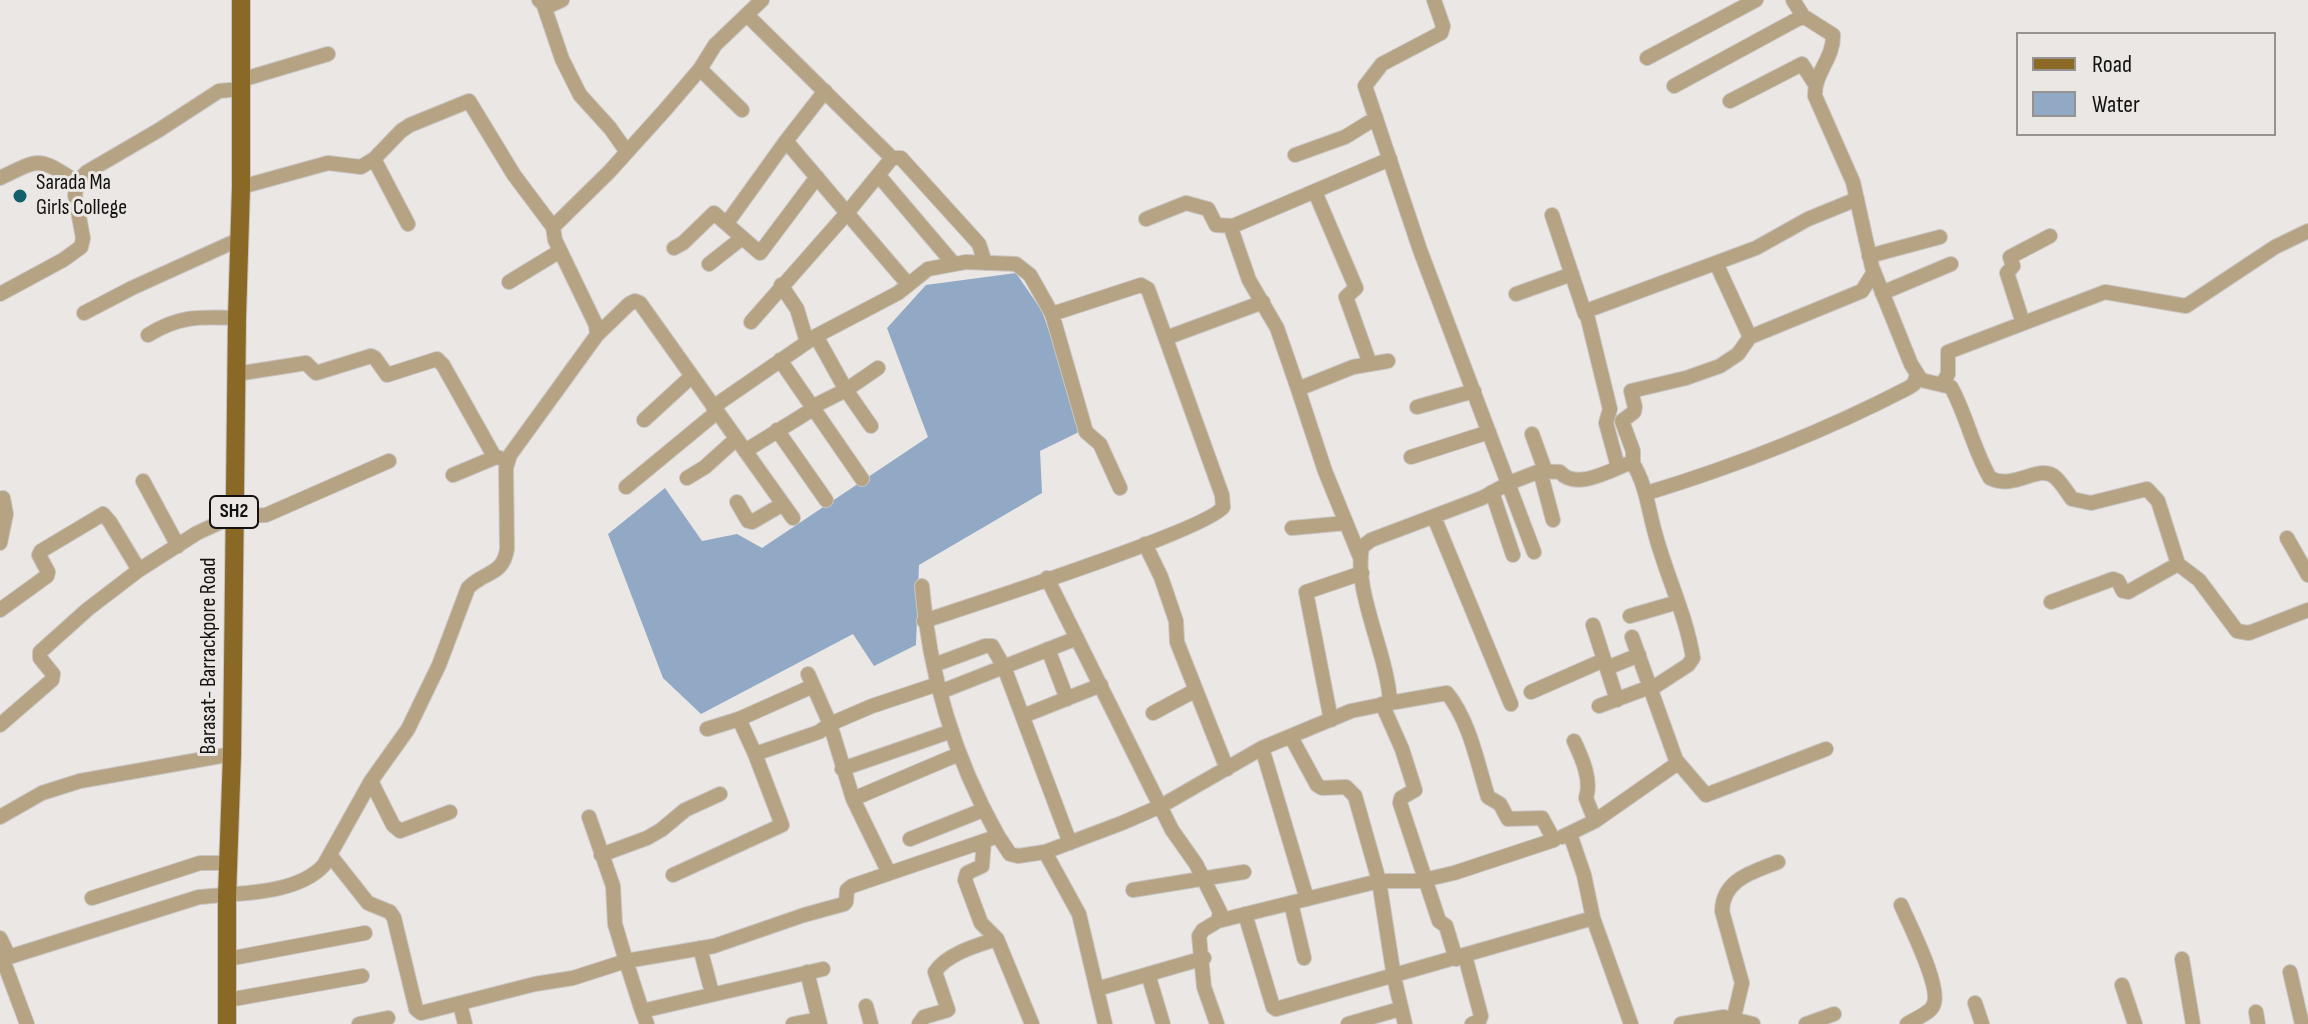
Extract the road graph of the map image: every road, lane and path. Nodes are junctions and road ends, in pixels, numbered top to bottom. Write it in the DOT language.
graph roads {
  1 [pos="241,0"];
  2 [pos="562,0"];
  3 [pos="762,0"];
  4 [pos="1434,0"];
  5 [pos="1756,0"];
  6 [pos="1793,0"];
  7 [pos="542,3"];
  8 [pos="747,15"];
  9 [pos="1803,16"];
  10 [pos="328,54"];
  11 [pos="1647,58"];
  12 [pos="700,69"];
  13 [pos="241,84"];
  14 [pos="1815,84"];
  15 [pos="1674,86"];
  16 [pos="825,91"];
  17 [pos="1730,101"];
  18 [pos="742,110"];
  19 [pos="1376,118"];
  20 [pos="786,141"];
  21 [pos="627,152"];
  22 [pos="1295,155"];
  23 [pos="892,158"];
  24 [pos="374,159"];
  25 [pos="1390,159"];
  26 [pos="879,176"];
  27 [pos="817,177"];
  28 [pos="0,178"];
  29 [pos="77,182"];
  30 [pos="241,187"];
  31 [pos="1315,192"];
  32 [pos="1857,199"];
  33 [pos="847,213"];
  34 [pos="1552,215"];
  35 [pos="1146,219"];
  36 [pos="727,223"];
  37 [pos="408,224"];
  38 [pos="1233,226"];
  39 [pos="553,227"];
  40 [pos="2308,231"];
  41 [pos="2050,236"];
  42 [pos="1940,237"];
  43 [pos="742,238"];
  44 [pos="240,239"];
  45 [pos="674,248"];
  46 [pos="560,251"];
  47 [pos="1869,256"];
  48 [pos="953,263"];
  49 [pos="985,263"];
  50 [pos="1716,263"];
  51 [pos="709,264"];
  52 [pos="1951,264"];
  53 [pos="1874,272"];
  54 [pos="1572,274"];
  55 [pos="509,282"];
  56 [pos="907,283"];
  57 [pos="781,285"];
  58 [pos="1882,293"];
  59 [pos="0,294"];
  60 [pos="1516,294"];
  61 [pos="1263,302"];
  62 [pos="84,313"];
  63 [pos="1052,314"];
  64 [pos="1585,314"];
  65 [pos="237,318"];
  66 [pos="751,322"];
  67 [pos="2023,323"];
  68 [pos="148,335"];
  69 [pos="597,335"];
  70 [pos="1750,337"];
  71 [pos="1166,338"];
  72 [pos="812,339"];
  73 [pos="780,360"];
  74 [pos="1388,361"];
  75 [pos="1370,364"];
  76 [pos="878,368"];
  77 [pos="236,374"];
  78 [pos="1917,374"];
  79 [pos="692,376"];
  80 [pos="1943,383"];
  81 [pos="1298,389"];
  82 [pos="846,390"];
  83 [pos="1474,391"];
  84 [pos="1417,407"];
  85 [pos="812,408"];
  86 [pos="715,410"];
  87 [pos="644,420"];
  88 [pos="871,426"];
  89 [pos="777,430"];
  90 [pos="1489,432"];
  91 [pos="1532,434"];
  92 [pos="741,445"];
  93 [pos="1411,457"];
  94 [pos="502,459"];
  95 [pos="389,461"];
  96 [pos="1625,466"];
  97 [pos="1542,470"];
  98 [pos="453,475"];
  99 [pos="687,478"];
  100 [pos="862,479"];
  101 [pos="143,481"];
  102 [pos="1509,483"];
  103 [pos="626,487"];
  104 [pos="1120,488"];
  105 [pos="1492,492"];
  106 [pos="1647,493"];
  107 [pos="3,498"];
  108 [pos="826,500"];
  109 [pos="737,502"];
  110 [pos="783,504"];
  111 [pos="234,516"];
  112 [pos="1434,517"];
  113 [pos="793,518"];
  114 [pos="1553,520"];
  115 [pos="1346,523"];
  116 [pos="1292,528"];
  117 [pos="2287,538"];
  118 [pos="0,543"];
  119 [pos="1145,544"];
  120 [pos="178,546"];
  121 [pos="1534,552"];
  122 [pos="1513,555"];
  123 [pos="1360,558"];
  124 [pos="2178,564"];
  125 [pos="139,570"];
  126 [pos="1362,573"];
  127 [pos="2308,575"];
  128 [pos="1047,578"];
  129 [pos="922,586"];
  130 [pos="1678,602"];
  131 [pos="2051,602"];
  132 [pos="0,610"];
  133 [pos="2308,610"];
  134 [pos="1630,616"];
  135 [pos="924,621"];
  136 [pos="1593,625"];
  137 [pos="1632,637"];
  138 [pos="1077,638"];
  139 [pos="1048,649"];
  140 [pos="1639,655"];
  141 [pos="1605,664"];
  142 [pos="934,665"];
  143 [pos="1004,667"];
  144 [pos="1101,685"];
  145 [pos="939,688"];
  146 [pos="1650,688"];
  147 [pos="1196,690"];
  148 [pos="1531,692"];
  149 [pos="1067,699"];
  150 [pos="1617,700"];
  151 [pos="1386,704"];
  152 [pos="1511,704"];
  153 [pos="1599,706"];
  154 [pos="1153,713"];
  155 [pos="1023,716"];
  156 [pos="739,719"];
  157 [pos="1331,720"];
  158 [pos="830,724"];
  159 [pos="0,725"];
  160 [pos="707,729"];
  161 [pos="952,731"];
  162 [pos="1291,737"];
  163 [pos="1574,741"];
  164 [pos="1262,748"];
  165 [pos="1826,749"];
  166 [pos="232,754"];
  167 [pos="755,754"];
  168 [pos="959,754"];
  169 [pos="1676,760"];
  170 [pos="842,769"];
  171 [pos="1227,769"];
  172 [pos="371,781"];
  173 [pos="720,794"];
  174 [pos="853,799"];
  175 [pos="1161,806"];
  176 [pos="983,810"];
  177 [pos="450,812"];
  178 [pos="0,817"];
  179 [pos="589,817"];
  180 [pos="1595,821"];
  181 [pos="1570,834"];
  182 [pos="991,838"];
  183 [pos="910,839"];
  184 [pos="1554,840"];
  185 [pos="1070,843"];
  186 [pos="1045,852"];
  187 [pos="1010,854"];
  188 [pos="330,855"];
  189 [pos="601,855"];
  190 [pos="1778,862"];
  191 [pos="229,863"];
  192 [pos="982,866"];
  193 [pos="1244,872"];
  194 [pos="889,873"];
  195 [pos="673,875"];
  196 [pos="1201,878"];
  197 [pos="1426,880"];
  198 [pos="1379,881"];
  199 [pos="1133,890"];
  200 [pos="227,897"];
  201 [pos="92,898"];
  202 [pos="1307,899"];
  203 [pos="1291,903"];
  204 [pos="1901,905"];
  205 [pos="1245,914"];
  206 [pos="1593,918"];
  207 [pos="1218,921"];
  208 [pos="365,933"];
  209 [pos="0,938"];
  210 [pos="997,939"];
  211 [pos="700,948"];
  212 [pos="1460,957"];
  213 [pos="1204,958"];
  214 [pos="1304,958"];
  215 [pos="4,959"];
  216 [pos="228,959"];
  217 [pos="2182,959"];
  218 [pos="626,961"];
  219 [pos="2290,972"];
  220 [pos="1148,974"];
  221 [pos="362,976"];
  222 [pos="1394,977"];
  223 [pos="2122,985"];
  224 [pos="1097,989"];
  225 [pos="712,993"];
  226 [pos="228,1000"];
  227 [pos="1975,1003"];
  228 [pos="460,1004"];
  229 [pos="866,1006"];
  230 [pos="1400,1009"];
  231 [pos="1834,1014"];
  232 [pos="645,1017"];
  233 [pos="388,1018"];
  234 [pos="820,1021"];
  235 [pos="1743,1021"];
  236 [pos="27,1024"];
  237 [pos="227,1024"];
  238 [pos="359,1024"];
  239 [pos="465,1024"];
  240 [pos="793,1024"];
  241 [pos="871,1024"];
  242 [pos="919,1024"];
  243 [pos="1032,1024"];
  244 [pos="1105,1024"];
  245 [pos="1163,1024"];
  246 [pos="1217,1024"];
  247 [pos="1348,1024"];
  248 [pos="1405,1024"];
  249 [pos="1472,1024"];
  250 [pos="1631,1024"];
  251 [pos="1681,1024"];
  252 [pos="1806,1024"];
  253 [pos="1907,1024"];
  254 [pos="1982,1024"];
  255 [pos="2135,1024"];
  256 [pos="2193,1024"];
  257 [pos="2302,1024"];
  1 -- 13 [label="main road, Barasat- Barrackpore Road / SH2"];
  2 -- 7 [label="street"];
  3 -- 8 [label="street"];
  4 -- 19 [label="street"];
  5 -- 11 [label="street"];
  6 -- 9 [label="street"];
  7 -- 21 [label="street"];
  8 -- 12 [label="street"];
  8 -- 16 [label="street"];
  9 -- 14 [label="street"];
  9 -- 15 [label="street"];
  10 -- 13 [label="street"];
  12 -- 18 [label="street"];
  12 -- 21 [label="street"];
  13 -- 29 [label="street"];
  13 -- 30 [label="main road, Barasat- Barrackpore Road / SH2"];
  14 -- 17 [label="street"];
  14 -- 32 [label="street"];
  16 -- 20 [label="street"];
  16 -- 23 [label="street"];
  19 -- 22 [label="street"];
  19 -- 25 [label="street"];
  20 -- 27 [label="street"];
  20 -- 36 [label="street"];
  21 -- 39 [label="street"];
  23 -- 26 [label="street"];
  23 -- 49 [label="street"];
  24 -- 30 [label="street"];
  24 -- 37 [label="street"];
  24 -- 39 [label="street"];
  25 -- 31 [label="street"];
  25 -- 83 [label="street"];
  26 -- 33 [label="street"];
  26 -- 48 [label="street"];
  27 -- 33 [label="street"];
  27 -- 43 [label="street"];
  28 -- 29 [label="street"];
  29 -- 59 [label="street"];
  30 -- 44 [label="main road, Barasat- Barrackpore Road / SH2"];
  31 -- 38 [label="street"];
  31 -- 75 [label="street"];
  32 -- 47 [label="street"];
  32 -- 50 [label="street"];
  33 -- 56 [label="street"];
  33 -- 57 [label="street"];
  34 -- 54 [label="street"];
  35 -- 38 [label="street"];
  36 -- 43 [label="street"];
  36 -- 45 [label="street"];
  38 -- 61 [label="street"];
  39 -- 46 [label="street"];
  40 -- 67 [label="street"];
  41 -- 67 [label="street"];
  42 -- 47 [label="street"];
  43 -- 51 [label="street"];
  44 -- 62 [label="street"];
  44 -- 65 [label="main road, Barasat- Barrackpore Road / SH2"];
  46 -- 55 [label="street"];
  46 -- 69 [label="street"];
  47 -- 53 [label="street"];
  48 -- 49 [label="street"];
  48 -- 56 [label="street"];
  49 -- 63 [label="street"];
  50 -- 64 [label="street"];
  50 -- 70 [label="street"];
  52 -- 58 [label="street"];
  53 -- 58 [label="street"];
  53 -- 70 [label="street"];
  54 -- 60 [label="street"];
  54 -- 64 [label="street"];
  56 -- 72 [label="street"];
  57 -- 66 [label="street"];
  57 -- 72 [label="street"];
  58 -- 78 [label="street"];
  61 -- 71 [label="street"];
  61 -- 81 [label="street"];
  63 -- 71 [label="street"];
  63 -- 104 [label="street"];
  64 -- 96 [label="street"];
  65 -- 68 [label="street"];
  65 -- 77 [label="main road, Barasat- Barrackpore Road / SH2"];
  67 -- 80 [label="street"];
  69 -- 79 [label="street"];
  69 -- 94 [label="street"];
  70 -- 96 [label="street"];
  71 -- 119 [label="street"];
  72 -- 73 [label="street"];
  72 -- 82 [label="street"];
  73 -- 85 [label="street"];
  73 -- 86 [label="street"];
  74 -- 75 [label="street"];
  75 -- 81 [label="street"];
  76 -- 82 [label="street"];
  77 -- 94 [label="street"];
  77 -- 111 [label="main road, Barasat- Barrackpore Road / SH2"];
  78 -- 80 [label="street"];
  78 -- 106 [label="street"];
  79 -- 86 [label="street"];
  79 -- 87 [label="street"];
  80 -- 124 [label="street"];
  81 -- 115 [label="street"];
  82 -- 85 [label="street"];
  82 -- 88 [label="street"];
  83 -- 84 [label="street"];
  83 -- 90 [label="street"];
  85 -- 89 [label="street"];
  85 -- 100 [label="street"];
  86 -- 92 [label="street"];
  86 -- 103 [label="street"];
  89 -- 92 [label="street"];
  89 -- 108 [label="street"];
  90 -- 93 [label="street"];
  90 -- 102 [label="street"];
  91 -- 97 [label="street"];
  92 -- 99 [label="street"];
  92 -- 110 [label="street"];
  94 -- 98 [label="street"];
  94 -- 172 [label="street"];
  95 -- 111 [label="street"];
  96 -- 97 [label="street"];
  96 -- 106 [label="street"];
  97 -- 102 [label="street"];
  97 -- 114 [label="street"];
  101 -- 120 [label="street"];
  102 -- 105 [label="street"];
  102 -- 121 [label="street"];
  105 -- 112 [label="street"];
  105 -- 122 [label="street"];
  106 -- 130 [label="street"];
  107 -- 118 [label="street"];
  109 -- 110 [label="street"];
  110 -- 113 [label="street"];
  111 -- 120 [label="street"];
  111 -- 166 [label="main road, Barasat- Barrackpore Road / SH2"];
  112 -- 123 [label="street"];
  112 -- 152 [label="street"];
  115 -- 116 [label="street"];
  115 -- 123 [label="street"];
  117 -- 127 [label="street"];
  119 -- 128 [label="street"];
  119 -- 147 [label="street"];
  120 -- 125 [label="street"];
  123 -- 126 [label="street"];
  124 -- 131 [label="street"];
  124 -- 133 [label="street"];
  125 -- 132 [label="street"];
  125 -- 159 [label="street"];
  126 -- 151 [label="street"];
  126 -- 157 [label="street"];
  128 -- 135 [label="street"];
  128 -- 138 [label="street"];
  129 -- 135 [label="street"];
  130 -- 134 [label="street"];
  130 -- 146 [label="street"];
  135 -- 142 [label="street"];
  136 -- 141 [label="street"];
  137 -- 140 [label="street"];
  138 -- 139 [label="street"];
  138 -- 144 [label="street"];
  139 -- 143 [label="street"];
  139 -- 149 [label="street"];
  140 -- 141 [label="street"];
  140 -- 146 [label="street"];
  141 -- 148 [label="street"];
  141 -- 150 [label="street"];
  142 -- 143 [label="street"];
  142 -- 145 [label="street"];
  143 -- 145 [label="street"];
  143 -- 155 [label="street"];
  144 -- 149 [label="street"];
  144 -- 175 [label="street"];
  145 -- 158 [label="street"];
  145 -- 161 [label="street"];
  146 -- 150 [label="street"];
  146 -- 169 [label="street"];
  147 -- 154 [label="street"];
  147 -- 171 [label="street"];
  149 -- 155 [label="street"];
  150 -- 153 [label="street"];
  151 -- 157 [label="street"];
  151 -- 184 [label="street"];
  151 -- 197 [label="street"];
  155 -- 185 [label="street"];
  156 -- 158 [label="street"];
  156 -- 160 [label="street"];
  156 -- 167 [label="street"];
  157 -- 162 [label="street"];
  158 -- 167 [label="street"];
  158 -- 170 [label="street"];
  161 -- 168 [label="street"];
  161 -- 170 [label="street"];
  162 -- 164 [label="street"];
  162 -- 198 [label="street"];
  163 -- 180 [label="street"];
  164 -- 171 [label="street"];
  164 -- 202 [label="street"];
  165 -- 169 [label="street"];
  166 -- 178 [label="street"];
  166 -- 191 [label="main road, Barasat- Barrackpore Road / SH2"];
  167 -- 195 [label="street"];
  168 -- 174 [label="street"];
  168 -- 176 [label="street"];
  169 -- 180 [label="street"];
  170 -- 174 [label="street"];
  171 -- 175 [label="street"];
  172 -- 177 [label="street"];
  172 -- 188 [label="street"];
  173 -- 189 [label="street"];
  174 -- 194 [label="street"];
  175 -- 185 [label="street"];
  175 -- 196 [label="street"];
  176 -- 182 [label="street"];
  176 -- 183 [label="street"];
  179 -- 189 [label="street"];
  180 -- 181 [label="street"];
  181 -- 184 [label="street"];
  181 -- 206 [label="street"];
  182 -- 187 [label="street"];
  182 -- 192 [label="street"];
  182 -- 194 [label="street"];
  184 -- 197 [label="street"];
  185 -- 186 [label="street"];
  186 -- 187 [label="street"];
  186 -- 224 [label="street"];
  187 -- 192 [label="street"];
  188 -- 200 [label="street"];
  188 -- 228 [label="street"];
  189 -- 218 [label="street"];
  190 -- 235 [label="street"];
  191 -- 200 [label="main road, Barasat- Barrackpore Road / SH2"];
  191 -- 201 [label="street"];
  192 -- 210 [label="street"];
  193 -- 196 [label="street"];
  194 -- 211 [label="street"];
  196 -- 199 [label="street"];
  196 -- 207 [label="street"];
  197 -- 198 [label="street"];
  197 -- 212 [label="street"];
  198 -- 202 [label="street"];
  198 -- 222 [label="street"];
  200 -- 215 [label="street"];
  200 -- 216 [label="main road, Barasat- Barrackpore Road / SH2"];
  202 -- 203 [label="street"];
  203 -- 205 [label="street"];
  203 -- 214 [label="street"];
  204 -- 253 [label="street"];
  205 -- 207 [label="street"];
  205 -- 222 [label="street"];
  206 -- 212 [label="street"];
  206 -- 250 [label="street"];
  207 -- 213 [label="street"];
  208 -- 216 [label="street"];
  209 -- 215 [label="street"];
  210 -- 242 [label="street"];
  210 -- 243 [label="street"];
  211 -- 218 [label="street"];
  211 -- 225 [label="street"];
  212 -- 222 [label="street"];
  212 -- 249 [label="street"];
  213 -- 220 [label="street"];
  213 -- 246 [label="street"];
  215 -- 236 [label="street"];
  216 -- 226 [label="main road, Barasat- Barrackpore Road / SH2"];
  217 -- 256 [label="street"];
  218 -- 228 [label="street"];
  218 -- 232 [label="street"];
  219 -- 257 [label="street"];
  220 -- 224 [label="street"];
  220 -- 245 [label="street"];
  221 -- 226 [label="street"];
  222 -- 230 [label="street"];
  223 -- 255 [label="street"];
  224 -- 244 [label="street"];
  225 -- 232 [label="street"];
  225 -- 234 [label="street"];
  226 -- 237 [label="main road, Barasat- Barrackpore Road / SH2"];
  227 -- 254 [label="street"];
  228 -- 239 [label="street"];
  229 -- 241 [label="street"];
  230 -- 247 [label="street"];
  230 -- 248 [label="street"];
  231 -- 252 [label="street"];
  233 -- 238 [label="street"];
  234 -- 240 [label="street"];
  235 -- 251 [label="street"];
}
